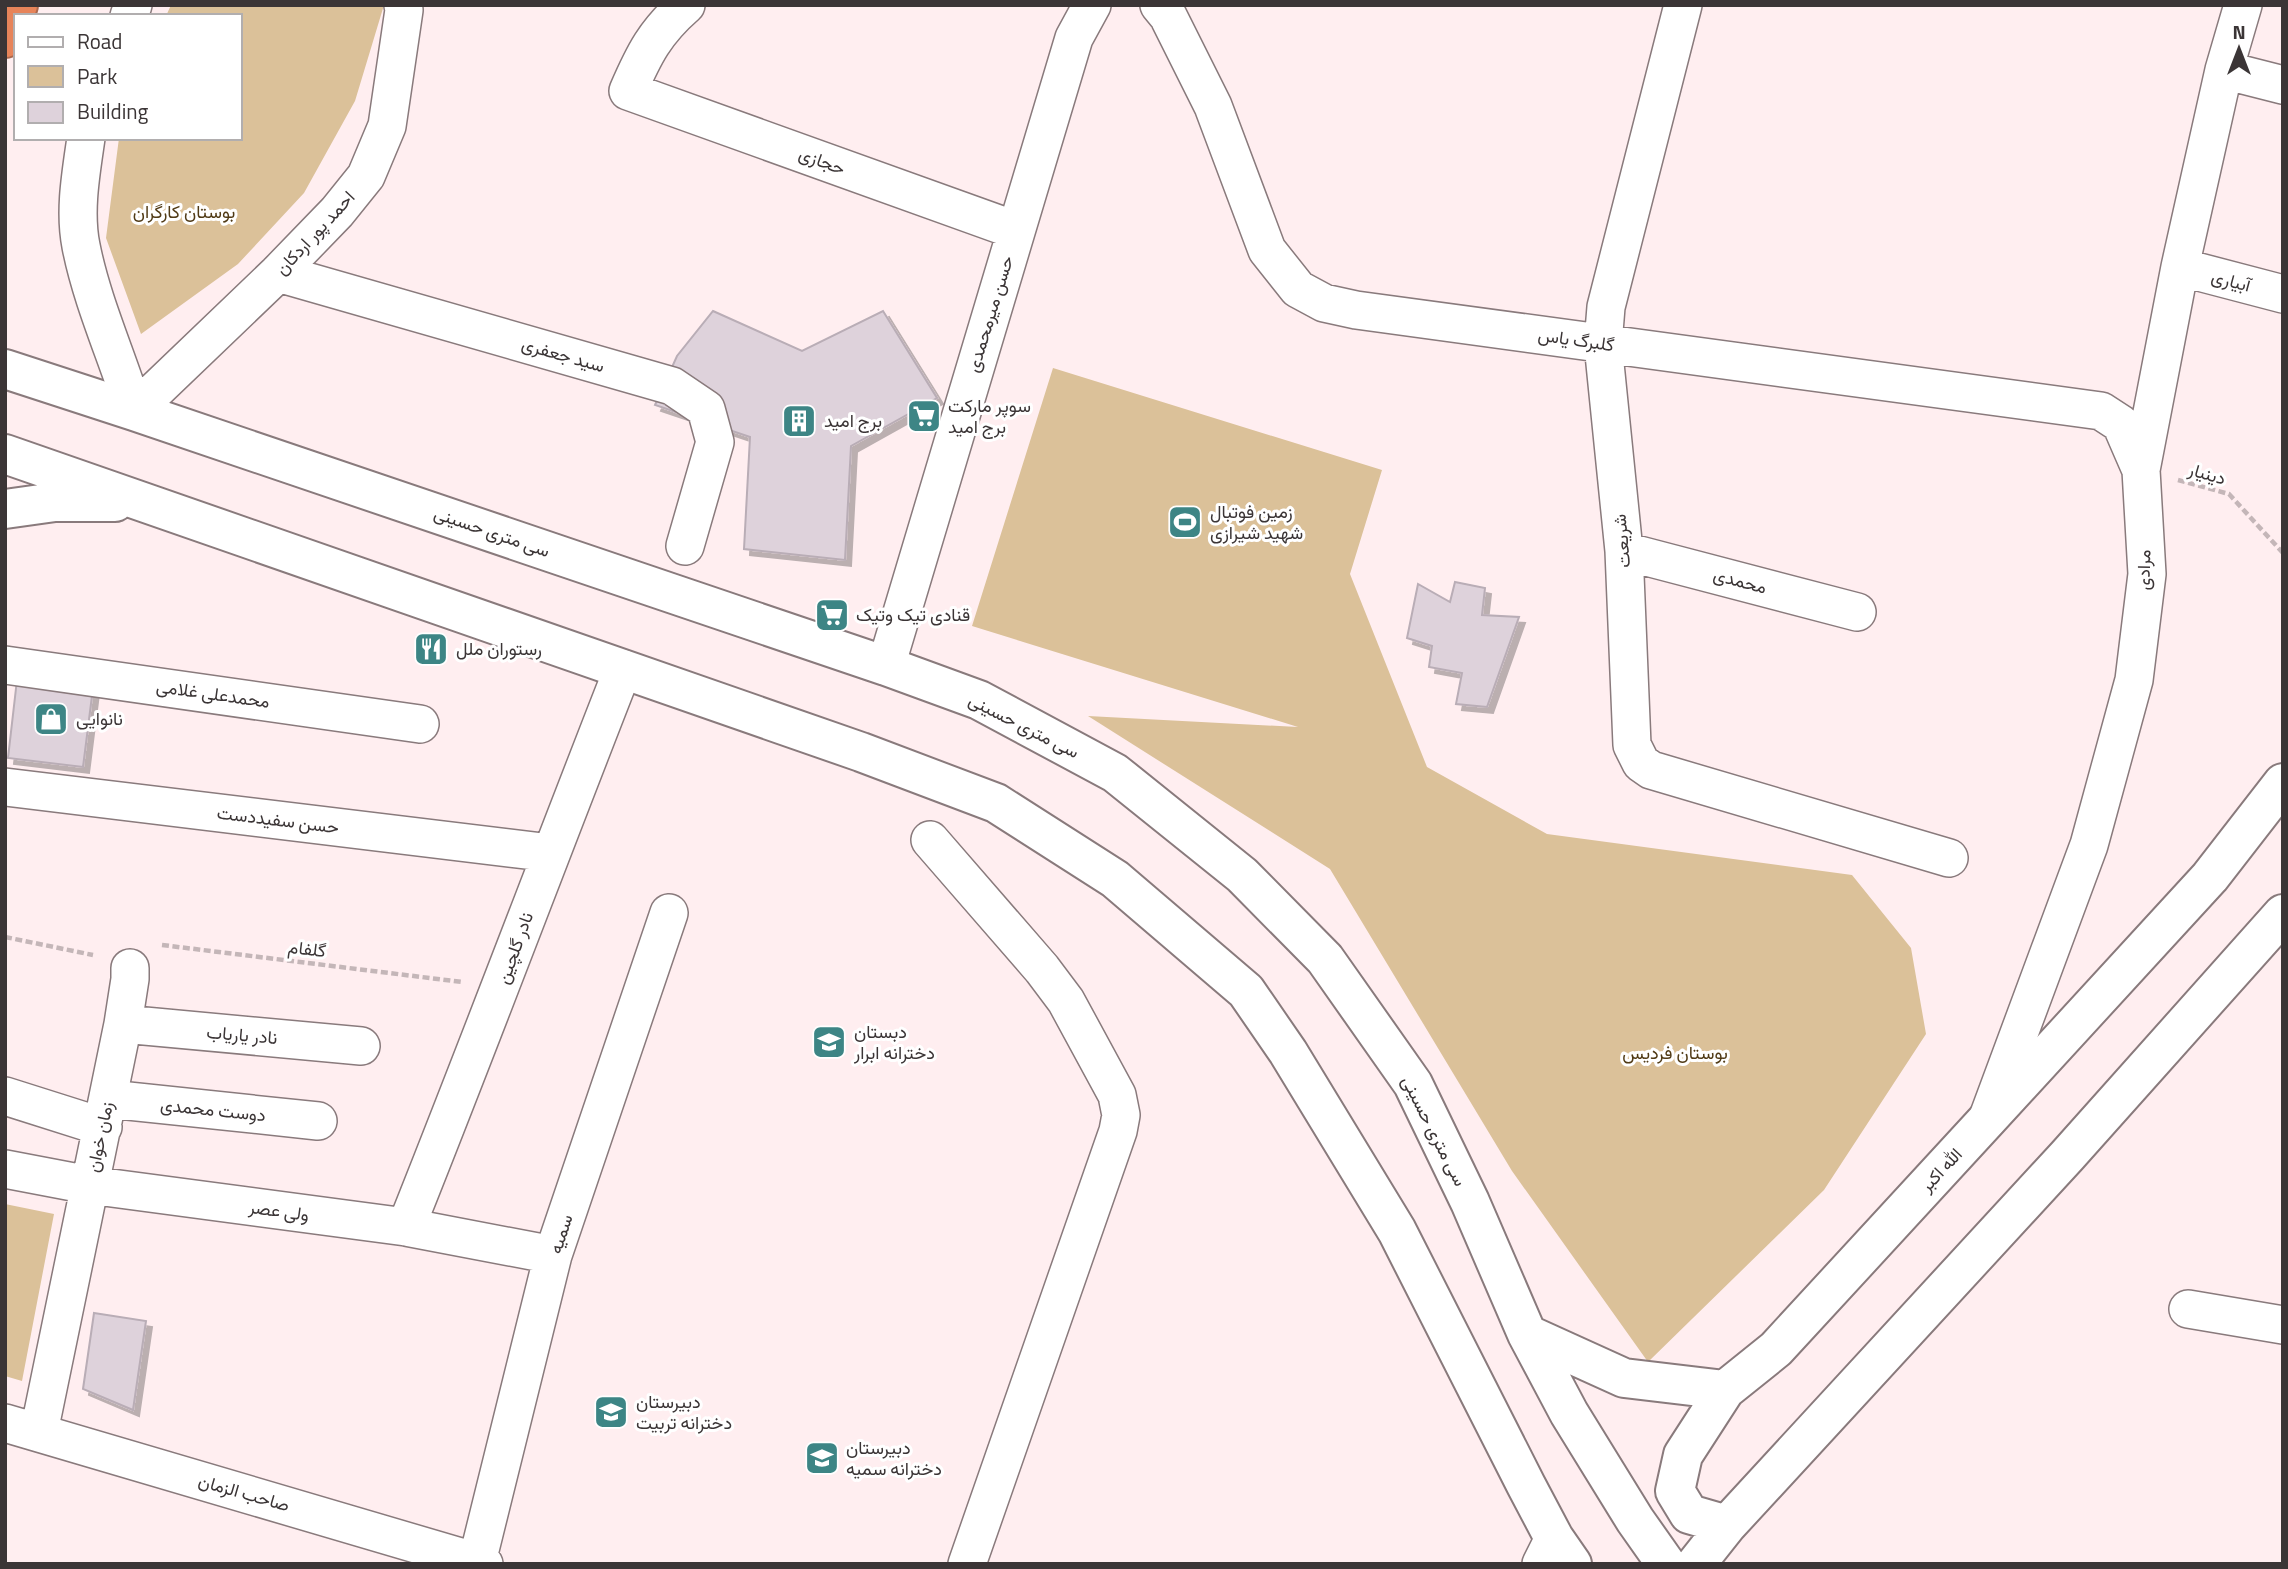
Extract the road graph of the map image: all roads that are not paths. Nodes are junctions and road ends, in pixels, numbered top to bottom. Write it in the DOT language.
graph roads {
  1 [pos="403,5"];
  2 [pos="686,5"];
  3 [pos="1091,5"];
  4 [pos="1159,5"];
  5 [pos="1683,5"];
  6 [pos="2243,5"];
  7 [pos="14,15"];
  8 [pos="14,31"];
  9 [pos="5,38"];
  10 [pos="5,47"];
  11 [pos="2224,70"];
  12 [pos="2283,85"];
  13 [pos="86,140"];
  14 [pos="1015,230"];
  15 [pos="2180,267"];
  16 [pos="278,273"];
  17 [pos="2283,294"];
  18 [pos="1603,344"];
  19 [pos="5,369"];
  20 [pos="134,411"];
  21 [pos="5,454"];
  22 [pos="2141,470"];
  23 [pos="145,502"];
  24 [pos="5,509"];
  25 [pos="685,546"];
  26 [pos="1624,551"];
  27 [pos="1857,612"];
  28 [pos="5,665"];
  29 [pos="886,666"];
  30 [pos="624,669"];
  31 [pos="420,724"];
  32 [pos="2283,783"];
  33 [pos="5,787"];
  34 [pos="930,841"];
  35 [pos="551,853"];
  36 [pos="1949,858"];
  37 [pos="669,913"];
  38 [pos="2283,915"];
  39 [pos="130,968"];
  40 [pos="123,1024"];
  41 [pos="361,1046"];
  42 [pos="5,1097"];
  43 [pos="106,1113"];
  44 [pos="318,1121"];
  45 [pos="1986,1121"];
  46 [pos="5,1169"];
  47 [pos="89,1185"];
  48 [pos="406,1227"];
  49 [pos="553,1255"];
  50 [pos="2188,1309"];
  51 [pos="2283,1325"];
  52 [pos="1527,1334"];
  53 [pos="1725,1390"];
  54 [pos="22,1428"];
  55 [pos="1727,1525"];
  56 [pos="1556,1555"];
  57 [pos="481,1563"];
  58 [pos="967,1564"];
  59 [pos="1666,1564"];
  60 [pos="1696,1564"];
  1 -- 16 [label="street, احمد پور اردکان"];
  2 -- 14 [label="street, حجازی"];
  3 -- 14 [label="street, حسن میرمحمدی"];
  4 -- 18 [label="street, گلبرگ یاس"];
  5 -- 18 [label="street, شریعت"];
  6 -- 11 [label="street, مرادی"];
  7 -- 9 [label="highway"];
  8 -- 10 [label="highway"];
  11 -- 12 [label="street"];
  11 -- 15 [label="street, مرادی"];
  13 -- 20 [label="street"];
  14 -- 29 [label="street, حسن میرمحمدی"];
  15 -- 17 [label="street, آبیاری"];
  15 -- 22 [label="street, مرادی"];
  16 -- 20 [label="street, احمد پور اردکان"];
  16 -- 25 [label="street, سید جعفری"];
  18 -- 22 [label="street, گلبرگ یاس"];
  18 -- 26 [label="street, شریعت"];
  19 -- 20 [label="main road, سی متری حسینی"];
  20 -- 29 [label="main road, سی متری حسینی"];
  21 -- 23 [label="main road"];
  22 -- 45 [label="street, مرادی"];
  23 -- 24 [label="main road"];
  23 -- 30 [label="main road"];
  26 -- 27 [label="street, محمدی"];
  26 -- 36 [label="street, شریعت"];
  28 -- 31 [label="street, محمدعلی غلامی"];
  29 -- 52 [label="main road, سی متری حسینی"];
  30 -- 35 [label="street, نادر گلچین"];
  30 -- 56 [label="main road"];
  32 -- 45 [label="main road, الله اکبر"];
  33 -- 35 [label="street, حسن سفیددست"];
  34 -- 58 [label="street"];
  35 -- 48 [label="street, نادر گلچین"];
  37 -- 49 [label="street, سمیه"];
  38 -- 55 [label="main road"];
  39 -- 40 [label="street, زمان خوان"];
  40 -- 41 [label="street, نادر یاریاب"];
  40 -- 43 [label="street, زمان خوان"];
  42 -- 43 [label="street, دوست محمدی"];
  43 -- 44 [label="street, دوست محمدی"];
  43 -- 47 [label="street, زمان خوان"];
  45 -- 53 [label="main road, الله اکبر"];
  46 -- 47 [label="street, ولی عصر"];
  47 -- 48 [label="street, ولی عصر"];
  47 -- 54 [label="street, زمان خوان"];
  48 -- 49 [label="street, ولی عصر"];
  49 -- 57 [label="street, سمیه"];
  50 -- 51 [label="street"];
  52 -- 53 [label="main road"];
  52 -- 59 [label="main road, سی متری حسینی"];
  53 -- 55 [label="main road, الله اکبر"];
  54 -- 57 [label="street, صاحب الزمان"];
  55 -- 60 [label="main road"];
}
